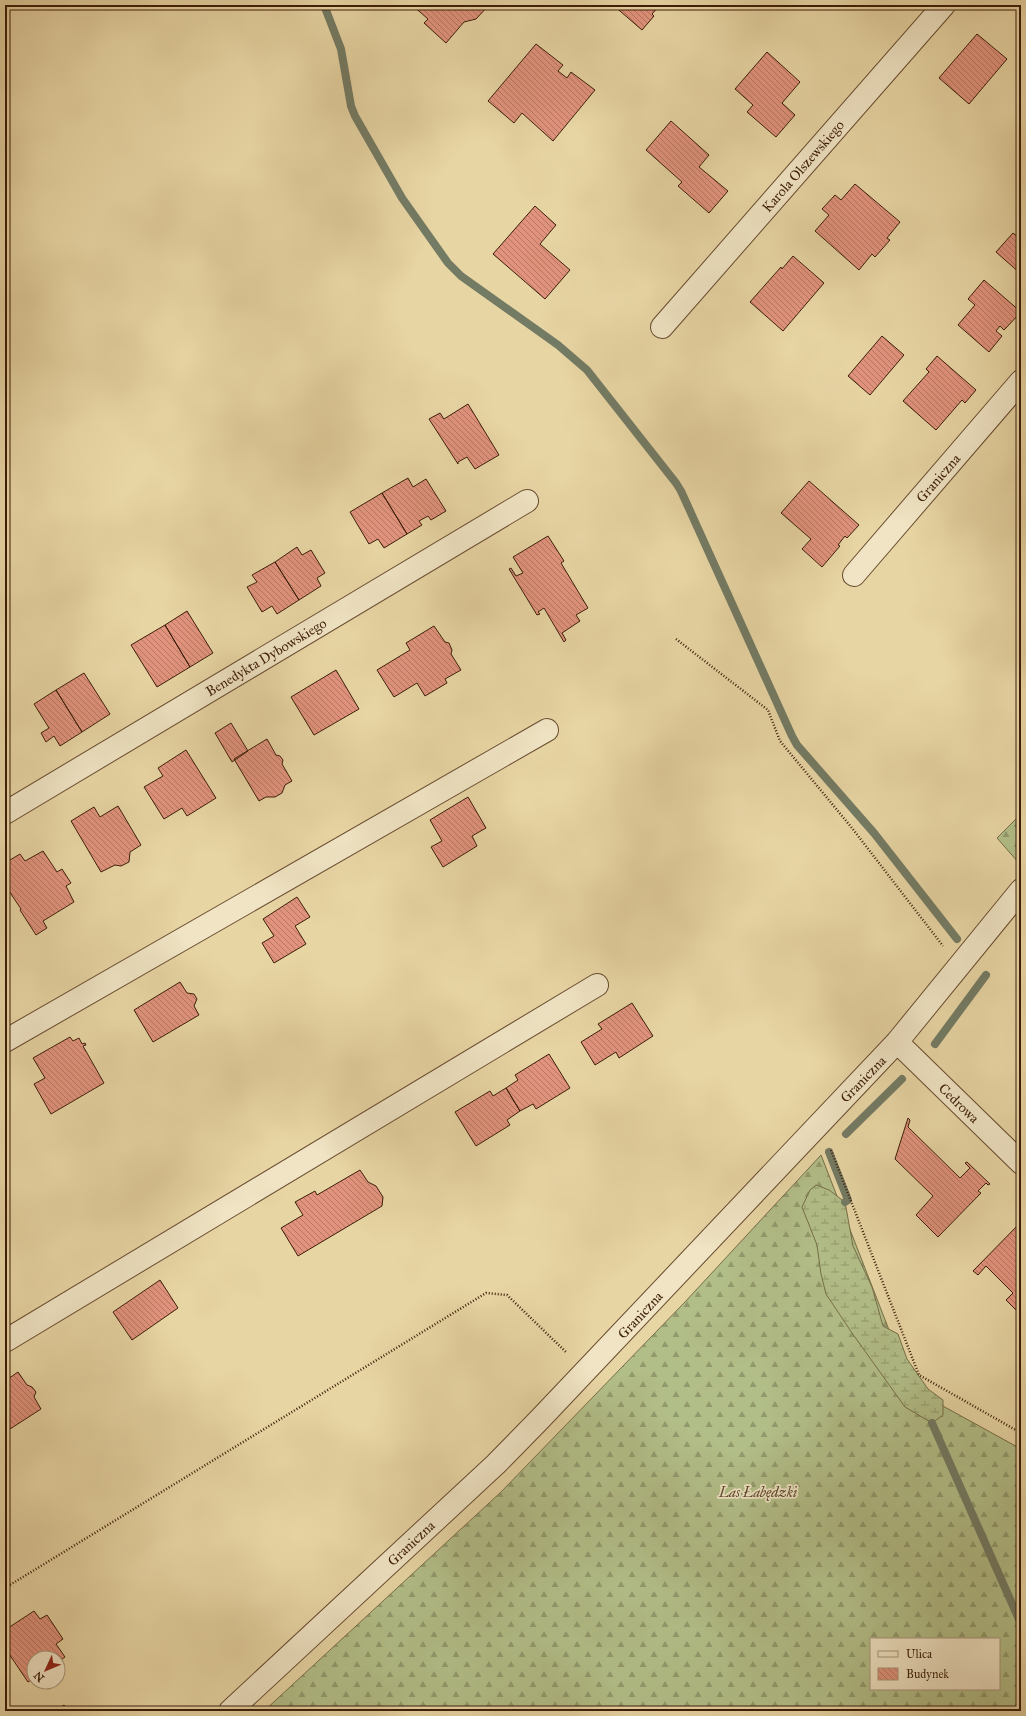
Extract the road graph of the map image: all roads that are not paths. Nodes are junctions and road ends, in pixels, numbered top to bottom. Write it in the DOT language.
graph roads {
  1 [pos="944,5"];
  2 [pos="662,327"];
  3 [pos="1021,381"];
  4 [pos="527,501"];
  5 [pos="854,575"];
  6 [pos="547,730"];
  7 [pos="5,813"];
  8 [pos="1021,890"];
  9 [pos="598,985"];
  10 [pos="5,1041"];
  11 [pos="897,1042"];
  12 [pos="1021,1163"];
  13 [pos="5,1341"];
  14 [pos="230,1711"];
  1 -- 2 [label="street, Karola Olszewskiego"];
  3 -- 5 [label="street, Graniczna"];
  4 -- 7 [label="street, Benedykta Dybowskiego"];
  6 -- 10 [label="street"];
  8 -- 11 [label="street, Graniczna"];
  9 -- 13 [label="street"];
  11 -- 12 [label="street, Cedrowa"];
  11 -- 14 [label="street, Graniczna"];
}
